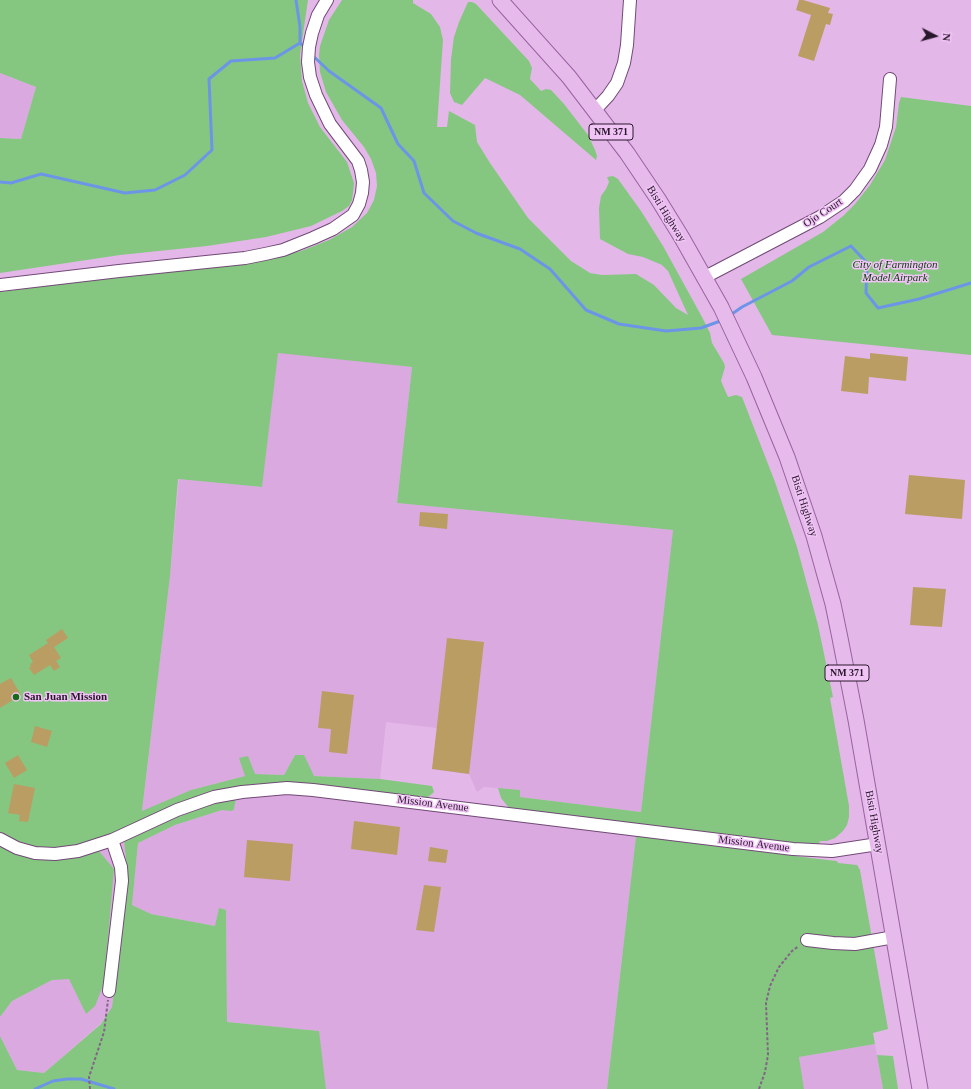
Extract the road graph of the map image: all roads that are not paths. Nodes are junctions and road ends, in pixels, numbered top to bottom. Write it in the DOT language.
graph roads {
  1 [pos="326,0"];
  2 [pos="500,0"];
  3 [pos="630,0"];
  4 [pos="890,79"];
  5 [pos="595,110"];
  6 [pos="705,277"];
  7 [pos="0,285"];
  8 [pos="0,839"];
  9 [pos="112,840"];
  10 [pos="878,844"];
  11 [pos="894,938"];
  12 [pos="807,940"];
  13 [pos="109,991"];
  14 [pos="920,1089"];
  1 -- 7 [label="street"];
  2 -- 5 [label="main road, Bisti Highway / NM 371"];
  3 -- 5 [label="street"];
  4 -- 6 [label="street, Ojo Court"];
  5 -- 6 [label="main road, Bisti Highway / NM 371"];
  6 -- 10 [label="main road, Bisti Highway / NM 371"];
  8 -- 9 [label="street, Mission Avenue"];
  9 -- 10 [label="street, Mission Avenue"];
  9 -- 13 [label="street"];
  10 -- 11 [label="main road, Bisti Highway / NM 371"];
  11 -- 12 [label="street"];
  11 -- 14 [label="main road, Bisti Highway / NM 371"];
}
